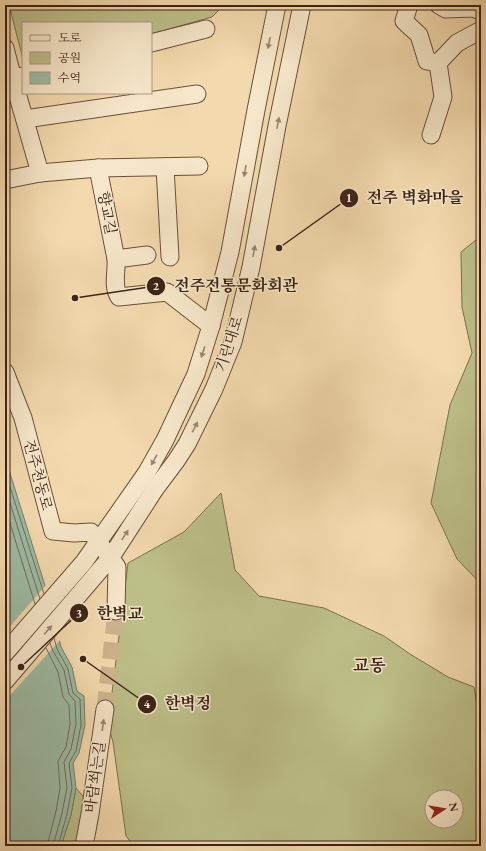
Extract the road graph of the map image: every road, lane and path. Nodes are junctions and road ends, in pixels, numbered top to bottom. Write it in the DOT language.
graph roads {
  1 [pos="277,5"];
  2 [pos="302,5"];
  3 [pos="409,5"];
  4 [pos="439,5"];
  5 [pos="481,11"];
  6 [pos="206,29"];
  7 [pos="481,30"];
  8 [pos="152,43"];
  9 [pos="5,48"];
  10 [pos="438,63"];
  11 [pos="18,78"];
  12 [pos="197,94"];
  13 [pos="25,119"];
  14 [pos="431,135"];
  15 [pos="199,166"];
  16 [pos="165,167"];
  17 [pos="98,168"];
  18 [pos="40,173"];
  19 [pos="5,180"];
  20 [pos="147,255"];
  21 [pos="170,257"];
  22 [pos="116,259"];
  23 [pos="211,326"];
  24 [pos="5,372"];
  25 [pos="97,542"];
  26 [pos="111,557"];
  27 [pos="116,611"];
  28 [pos="5,653"];
  29 [pos="5,681"];
  30 [pos="105,709"];
  31 [pos="84,846"];
  1 -- 23 [label="street, 기린대로, one-way"];
  26 -- 2 [label="street, 기린대로, one-way"];
  3 -- 10 [label="street"];
  4 -- 5 [label="street"];
  6 -- 8 [label="street"];
  7 -- 10 [label="street"];
  9 -- 11 [label="street"];
  10 -- 14 [label="street"];
  11 -- 13 [label="street"];
  12 -- 13 [label="street"];
  13 -- 18 [label="street"];
  15 -- 16 [label="street"];
  16 -- 17 [label="street"];
  16 -- 21 [label="street"];
  17 -- 18 [label="street"];
  17 -- 22 [label="street, 향교길"];
  18 -- 19 [label="street"];
  20 -- 22 [label="street"];
  22 -- 23 [label="street, 향교길"];
  23 -- 25 [label="street, 기린대로, one-way"];
  24 -- 25 [label="street, 전주천동로"];
  25 -- 26 [label="street"];
  25 -- 28 [label="street, 기린대로"];
  26 -- 27 [label="street"];
  29 -- 26 [label="street, 기린대로, one-way"];
  31 -- 30 [label="street, 바람쐬는길, one-way"];
}
